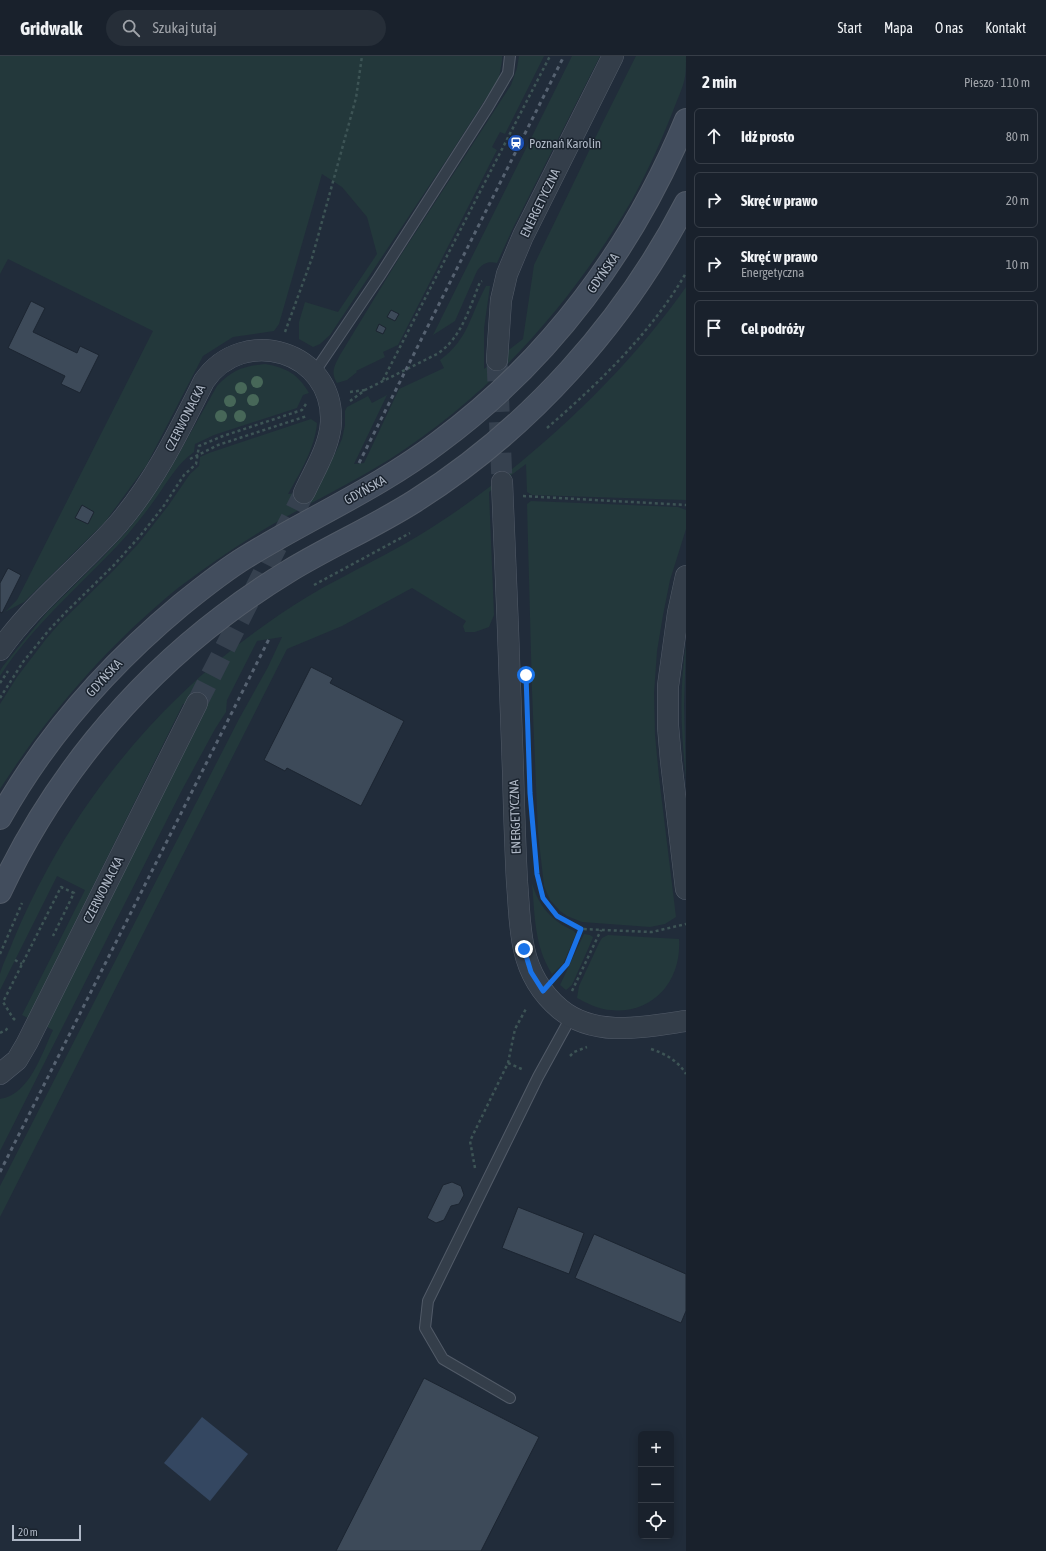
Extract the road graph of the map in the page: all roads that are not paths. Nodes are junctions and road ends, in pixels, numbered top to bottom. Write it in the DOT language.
graph roads {
  1 [pos="510,56"];
  2 [pos="613,56"];
  3 [pos="686,120"];
  4 [pos="686,203"];
  5 [pos="497,360"];
  6 [pos="314,373"];
  7 [pos="512,486"];
  8 [pos="304,492"];
  9 [pos="686,576"];
  10 [pos="0,650"];
  11 [pos="197,703"];
  12 [pos="0,818"];
  13 [pos="686,889"];
  14 [pos="0,892"];
  15 [pos="565,1013"];
  16 [pos="686,1021"];
  17 [pos="1,1071"];
  18 [pos="510,1398"];
  1 -- 6 [label="lane"];
  2 -- 5 [label="street, ENERGETYCZNA"];
  3 -- 12 [label="main road, GDYŃSKA"];
  4 -- 14 [label="main road"];
  6 -- 8 [label="street, CZERWONACKA"];
  6 -- 10 [label="street, CZERWONACKA"];
  7 -- 15 [label="street, ENERGETYCZNA"];
  9 -- 13 [label="street"];
  11 -- 17 [label="street, CZERWONACKA"];
  15 -- 16 [label="street, ENERGETYCZNA"];
  15 -- 18 [label="lane"];
}
